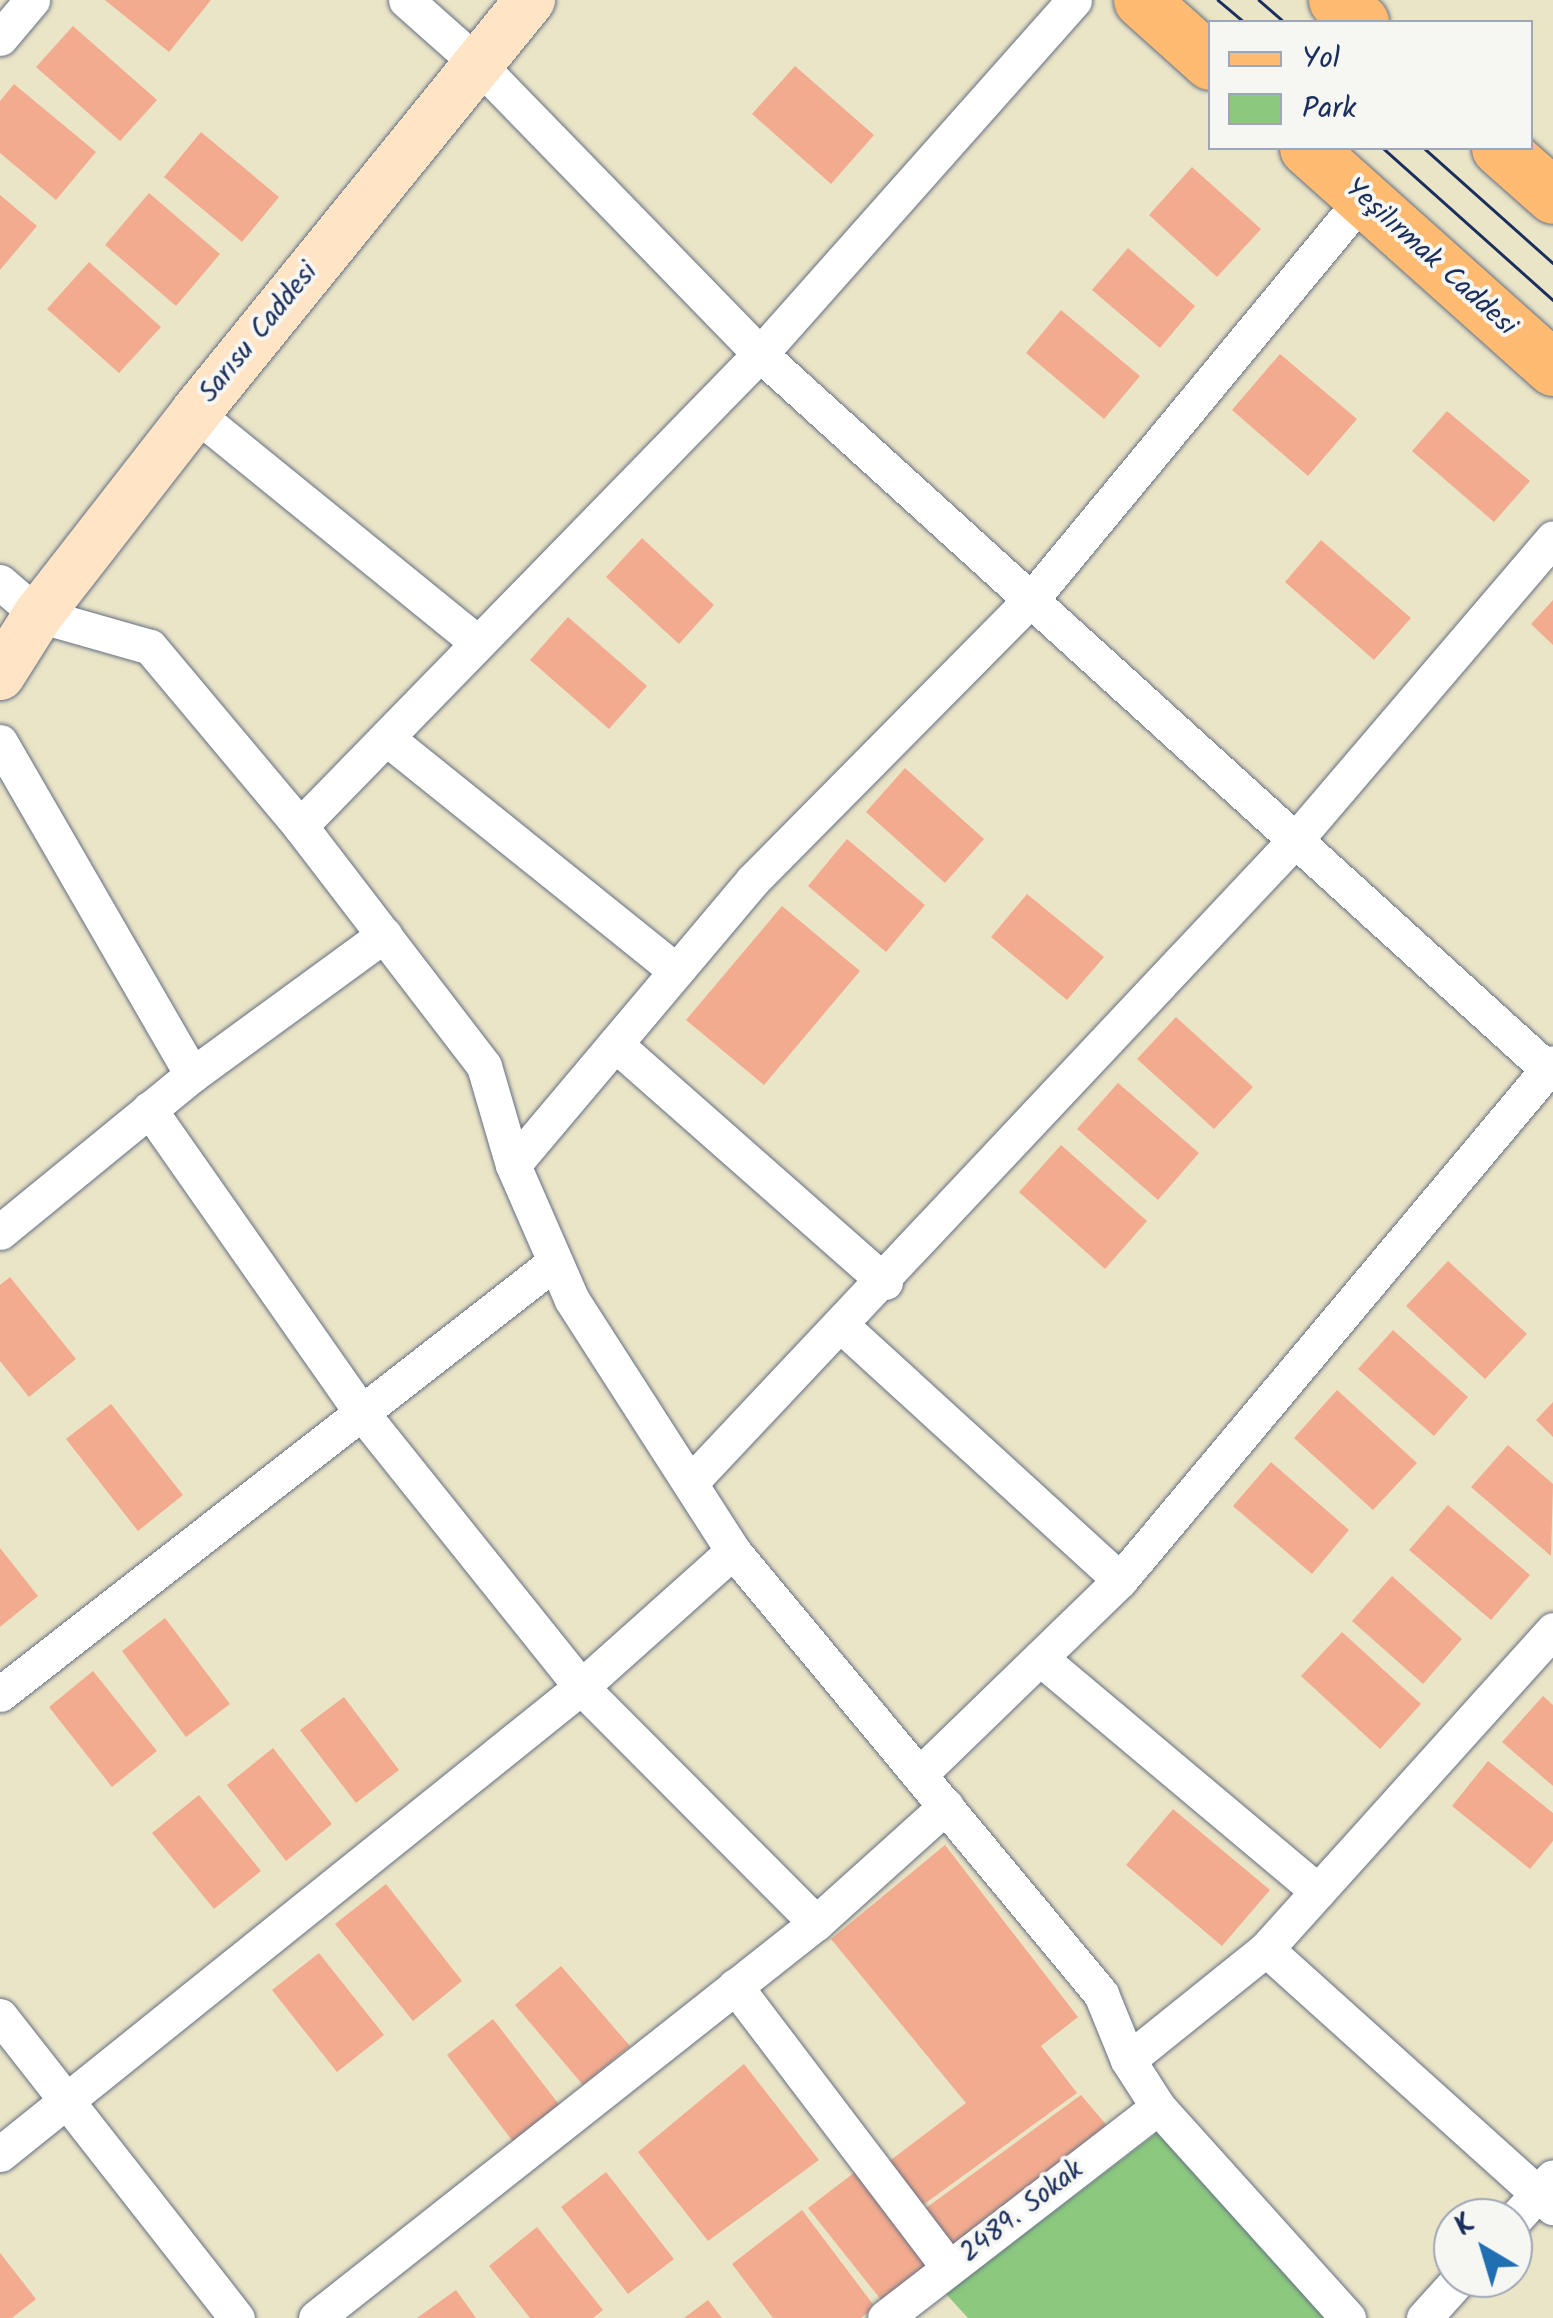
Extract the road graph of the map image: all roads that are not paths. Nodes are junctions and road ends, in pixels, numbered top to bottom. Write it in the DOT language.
graph roads {
  1 [pos="32,0"];
  2 [pos="406,0"];
  3 [pos="530,0"];
  4 [pos="1074,0"];
  5 [pos="1141,0"];
  6 [pos="1336,0"];
  7 [pos="1359,20"];
  8 [pos="0,38"];
  9 [pos="1208,60"];
  10 [pos="478,64"];
  11 [pos="1309,150"];
  12 [pos="1501,150"];
  13 [pos="1551,191"];
  14 [pos="1363,198"];
  15 [pos="760,354"];
  16 [pos="1553,368"];
  17 [pos="195,412"];
  18 [pos="1553,538"];
  19 [pos="0,582"];
  20 [pos="1034,596"];
  21 [pos="38,615"];
  22 [pos="478,642"];
  23 [pos="0,675"];
  24 [pos="389,740"];
  25 [pos="0,742"];
  26 [pos="300,826"];
  27 [pos="1296,838"];
  28 [pos="384,936"];
  29 [pos="676,972"];
  30 [pos="615,1044"];
  31 [pos="1551,1068"];
  32 [pos="192,1076"];
  33 [pos="149,1109"];
  34 [pos="513,1165"];
  35 [pos="0,1232"];
  36 [pos="555,1262"];
  37 [pos="885,1282"];
  38 [pos="844,1327"];
  39 [pos="361,1412"];
  40 [pos="690,1484"];
  41 [pos="733,1551"];
  42 [pos="1120,1580"];
  43 [pos="1553,1630"];
  44 [pos="1040,1658"];
  45 [pos="582,1687"];
  46 [pos="0,1694"];
  47 [pos="921,1773"];
  48 [pos="946,1806"];
  49 [pos="1318,1891"];
  50 [pos="816,1922"];
  51 [pos="1266,1949"];
  52 [pos="735,1986"];
  53 [pos="0,2016"];
  54 [pos="1128,2060"];
  55 [pos="68,2103"];
  56 [pos="1158,2106"];
  57 [pos="0,2154"];
  58 [pos="1548,2192"];
  59 [pos="949,2268"];
  60 [pos="1442,2298"];
  61 [pos="236,2318"];
  62 [pos="316,2318"];
  63 [pos="885,2318"];
  64 [pos="1348,2318"];
  65 [pos="1424,2318"];
  1 -- 8 [label="street"];
  2 -- 10 [label="street"];
  3 -- 10 [label="street, Sarısu Caddesi"];
  4 -- 15 [label="street"];
  5 -- 9 [label="main road"];
  6 -- 7 [label="main road"];
  10 -- 15 [label="street"];
  10 -- 17 [label="street, Sarısu Caddesi"];
  11 -- 14 [label="main road, Yeşilırmak Caddesi"];
  12 -- 13 [label="main road"];
  14 -- 16 [label="main road, Yeşilırmak Caddesi"];
  14 -- 20 [label="street"];
  15 -- 20 [label="street"];
  15 -- 22 [label="street"];
  17 -- 21 [label="street, Sarısu Caddesi"];
  17 -- 22 [label="street"];
  18 -- 27 [label="street"];
  19 -- 21 [label="street"];
  20 -- 27 [label="street"];
  20 -- 29 [label="street"];
  21 -- 23 [label="street, Sarısu Caddesi"];
  21 -- 26 [label="street"];
  22 -- 24 [label="street"];
  24 -- 26 [label="street"];
  24 -- 29 [label="street"];
  25 -- 32 [label="street"];
  26 -- 28 [label="street"];
  27 -- 31 [label="street"];
  27 -- 37 [label="street"];
  28 -- 32 [label="street"];
  28 -- 34 [label="street"];
  29 -- 30 [label="street"];
  30 -- 34 [label="street"];
  30 -- 37 [label="street"];
  31 -- 42 [label="street"];
  32 -- 33 [label="street"];
  33 -- 35 [label="street"];
  33 -- 39 [label="street"];
  34 -- 36 [label="street"];
  36 -- 39 [label="street"];
  36 -- 40 [label="street"];
  37 -- 38 [label="street"];
  38 -- 40 [label="street"];
  38 -- 42 [label="street"];
  39 -- 45 [label="street"];
  39 -- 46 [label="street"];
  40 -- 41 [label="street"];
  41 -- 45 [label="street"];
  41 -- 47 [label="street"];
  42 -- 44 [label="street"];
  43 -- 49 [label="street"];
  44 -- 47 [label="street"];
  44 -- 49 [label="street"];
  45 -- 50 [label="street"];
  45 -- 55 [label="street"];
  47 -- 48 [label="street"];
  48 -- 50 [label="street"];
  48 -- 54 [label="street"];
  49 -- 51 [label="street"];
  50 -- 52 [label="street"];
  51 -- 54 [label="street"];
  51 -- 58 [label="street"];
  52 -- 59 [label="street"];
  52 -- 62 [label="street"];
  53 -- 55 [label="street"];
  54 -- 56 [label="street"];
  55 -- 57 [label="street"];
  55 -- 61 [label="street"];
  56 -- 59 [label="street, 2489. Sokak"];
  56 -- 64 [label="street"];
  59 -- 63 [label="street, 2489. Sokak"];
  60 -- 65 [label="street"];
}
